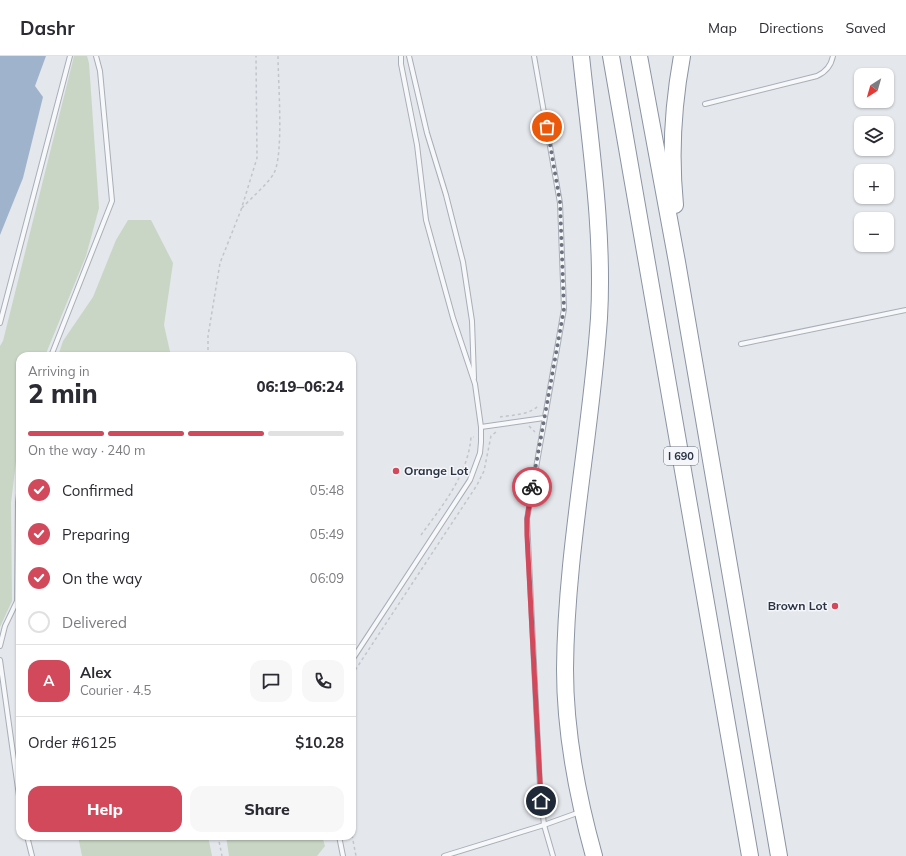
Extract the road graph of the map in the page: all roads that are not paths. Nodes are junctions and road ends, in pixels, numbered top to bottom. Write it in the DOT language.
graph roads {
  1 [pos="70,56"];
  2 [pos="96,56"];
  3 [pos="401,56"];
  4 [pos="409,56"];
  5 [pos="534,56"];
  6 [pos="581,56"];
  7 [pos="611,56"];
  8 [pos="639,56"];
  9 [pos="682,56"];
  10 [pos="833,56"];
  11 [pos="705,104"];
  12 [pos="677,262"];
  13 [pos="906,310"];
  14 [pos="0,323"];
  15 [pos="740,344"];
  16 [pos="53,352"];
  17 [pos="475,384"];
  18 [pos="544,418"];
  19 [pos="481,427"];
  20 [pos="16,603"];
  21 [pos="0,646"];
  22 [pos="356,654"];
  23 [pos="0,660"];
  24 [pos="16,774"];
  25 [pos="582,811"];
  26 [pos="544,825"];
  27 [pos="28,840"];
  28 [pos="340,840"];
  29 [pos="32,856"];
  30 [pos="343,856"];
  31 [pos="444,856"];
  32 [pos="553,856"];
  33 [pos="594,856"];
  34 [pos="750,856"];
  35 [pos="780,856"];
  1 -- 14 [label="lane"];
  2 -- 16 [label="lane"];
  3 -- 17 [label="lane"];
  4 -- 17 [label="lane"];
  5 -- 18 [label="lane"];
  6 -- 25 [label="highway"];
  7 -- 34 [label="highway, I 690"];
  8 -- 12 [label="highway, I 690"];
  9 -- 12 [label="highway"];
  10 -- 11 [label="lane"];
  12 -- 35 [label="highway, I 690"];
  13 -- 15 [label="lane"];
  17 -- 19 [label="lane"];
  18 -- 19 [label="lane"];
  18 -- 26 [label="lane"];
  19 -- 22 [label="lane"];
  20 -- 21 [label="lane"];
  23 -- 24 [label="lane"];
  25 -- 26 [label="lane"];
  25 -- 33 [label="highway"];
  26 -- 31 [label="lane"];
  26 -- 32 [label="lane"];
  27 -- 29 [label="lane"];
  28 -- 30 [label="lane"];
}
